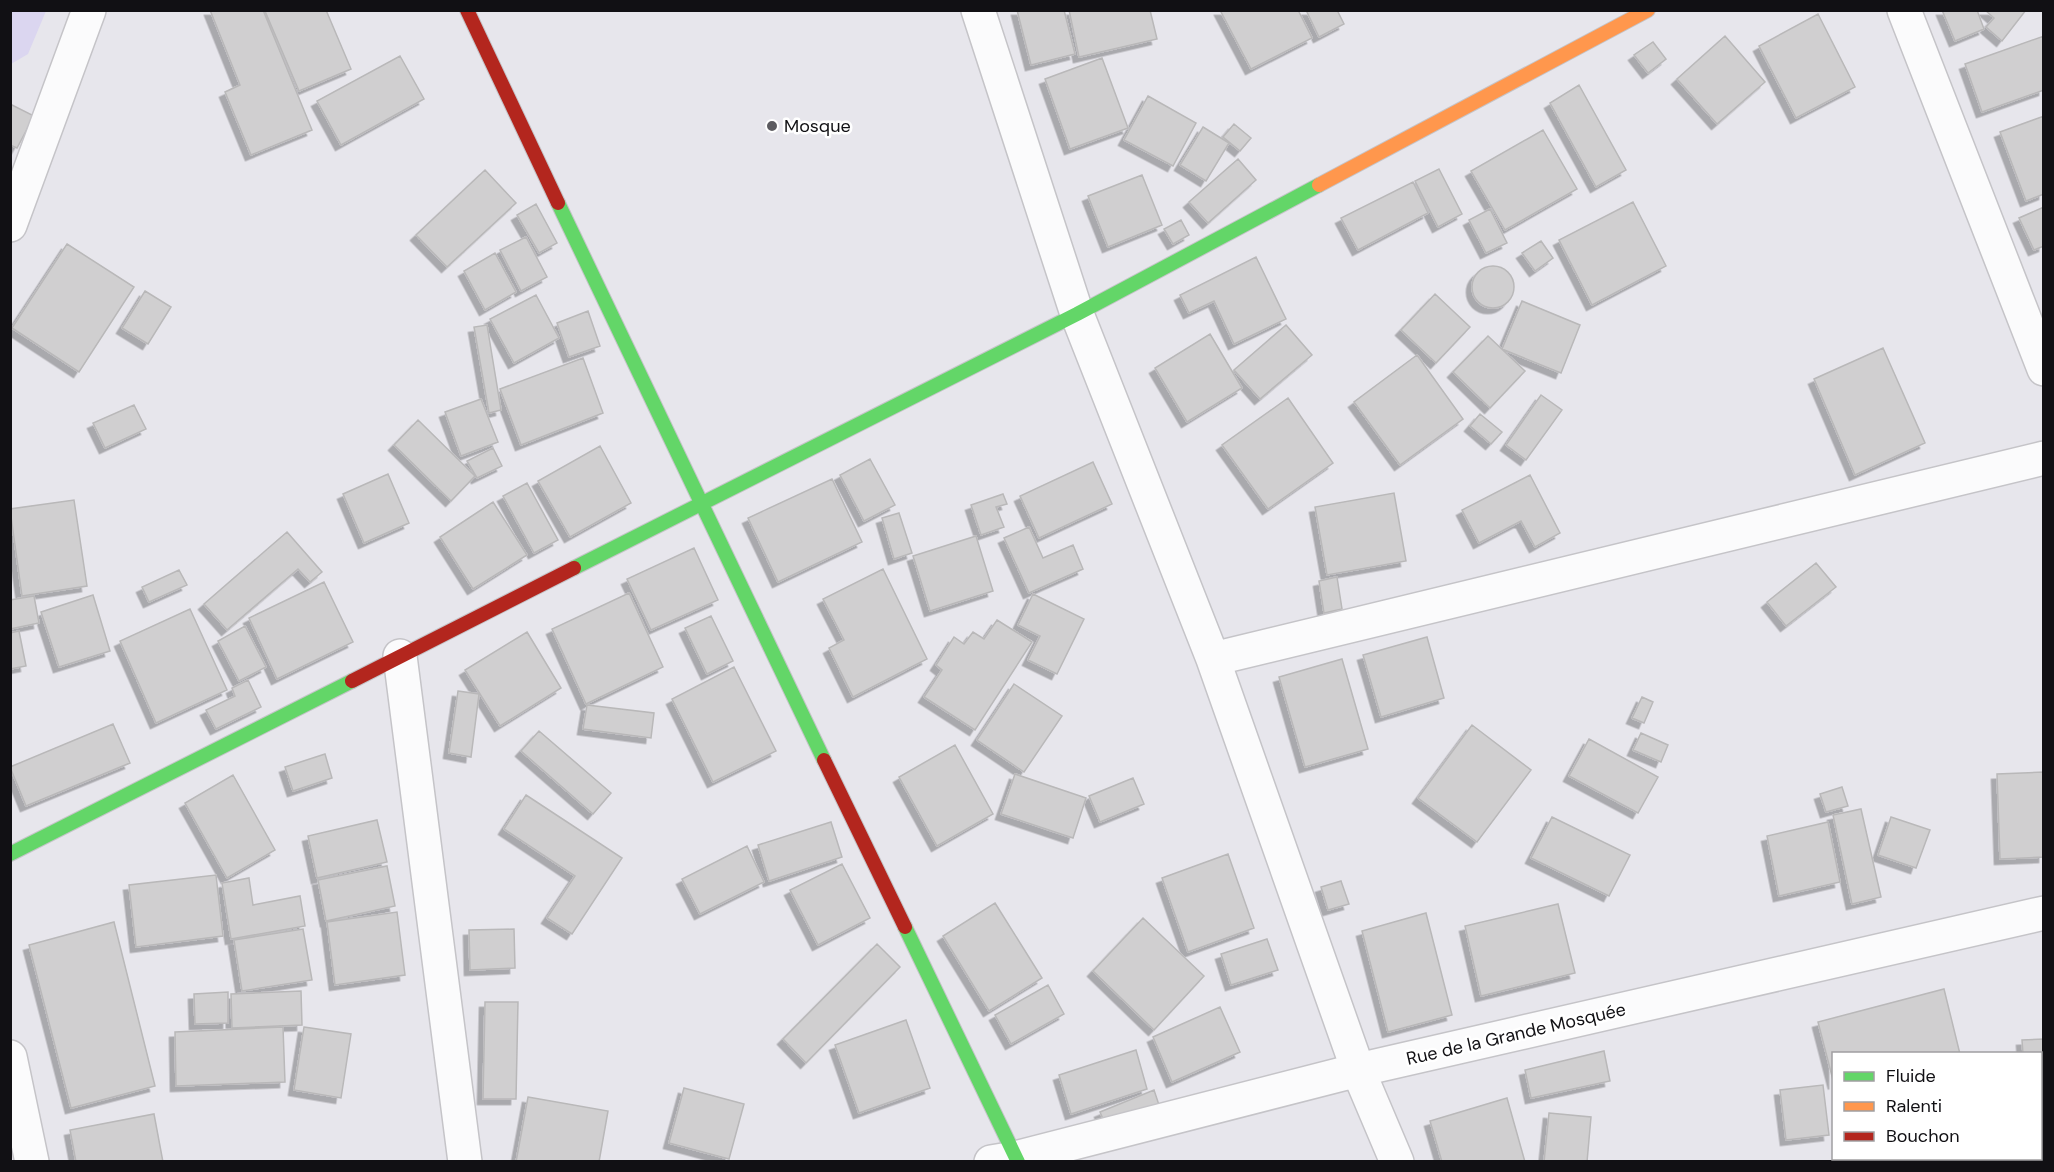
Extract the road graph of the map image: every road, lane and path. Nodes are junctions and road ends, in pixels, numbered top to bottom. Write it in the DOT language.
graph roads {
  1 [pos="89,10"];
  2 [pos="467,10"];
  3 [pos="978,10"];
  4 [pos="1648,10"];
  5 [pos="1904,10"];
  6 [pos="10,225"];
  7 [pos="1077,314"];
  8 [pos="2043,369"];
  9 [pos="2043,458"];
  10 [pos="701,504"];
  11 [pos="400,656"];
  12 [pos="1213,658"];
  13 [pos="10,854"];
  14 [pos="2043,913"];
  15 [pos="10,1057"];
  16 [pos="1358,1070"];
  17 [pos="1008,1160"];
  18 [pos="32,1161"];
  19 [pos="465,1161"];
  20 [pos="1397,1161"];
  1 -- 6 [label="street"];
  2 -- 10 [label="street"];
  3 -- 7 [label="street"];
  4 -- 7 [label="street"];
  5 -- 8 [label="street"];
  7 -- 10 [label="street"];
  7 -- 12 [label="street"];
  9 -- 12 [label="street"];
  10 -- 11 [label="street"];
  10 -- 17 [label="street"];
  11 -- 13 [label="street"];
  11 -- 19 [label="street"];
  12 -- 16 [label="street"];
  14 -- 16 [label="street, Rue de la Grande Mosquée"];
  15 -- 18 [label="street"];
  16 -- 17 [label="street, Rue de la Grande Mosquée"];
  16 -- 20 [label="street"];
}
